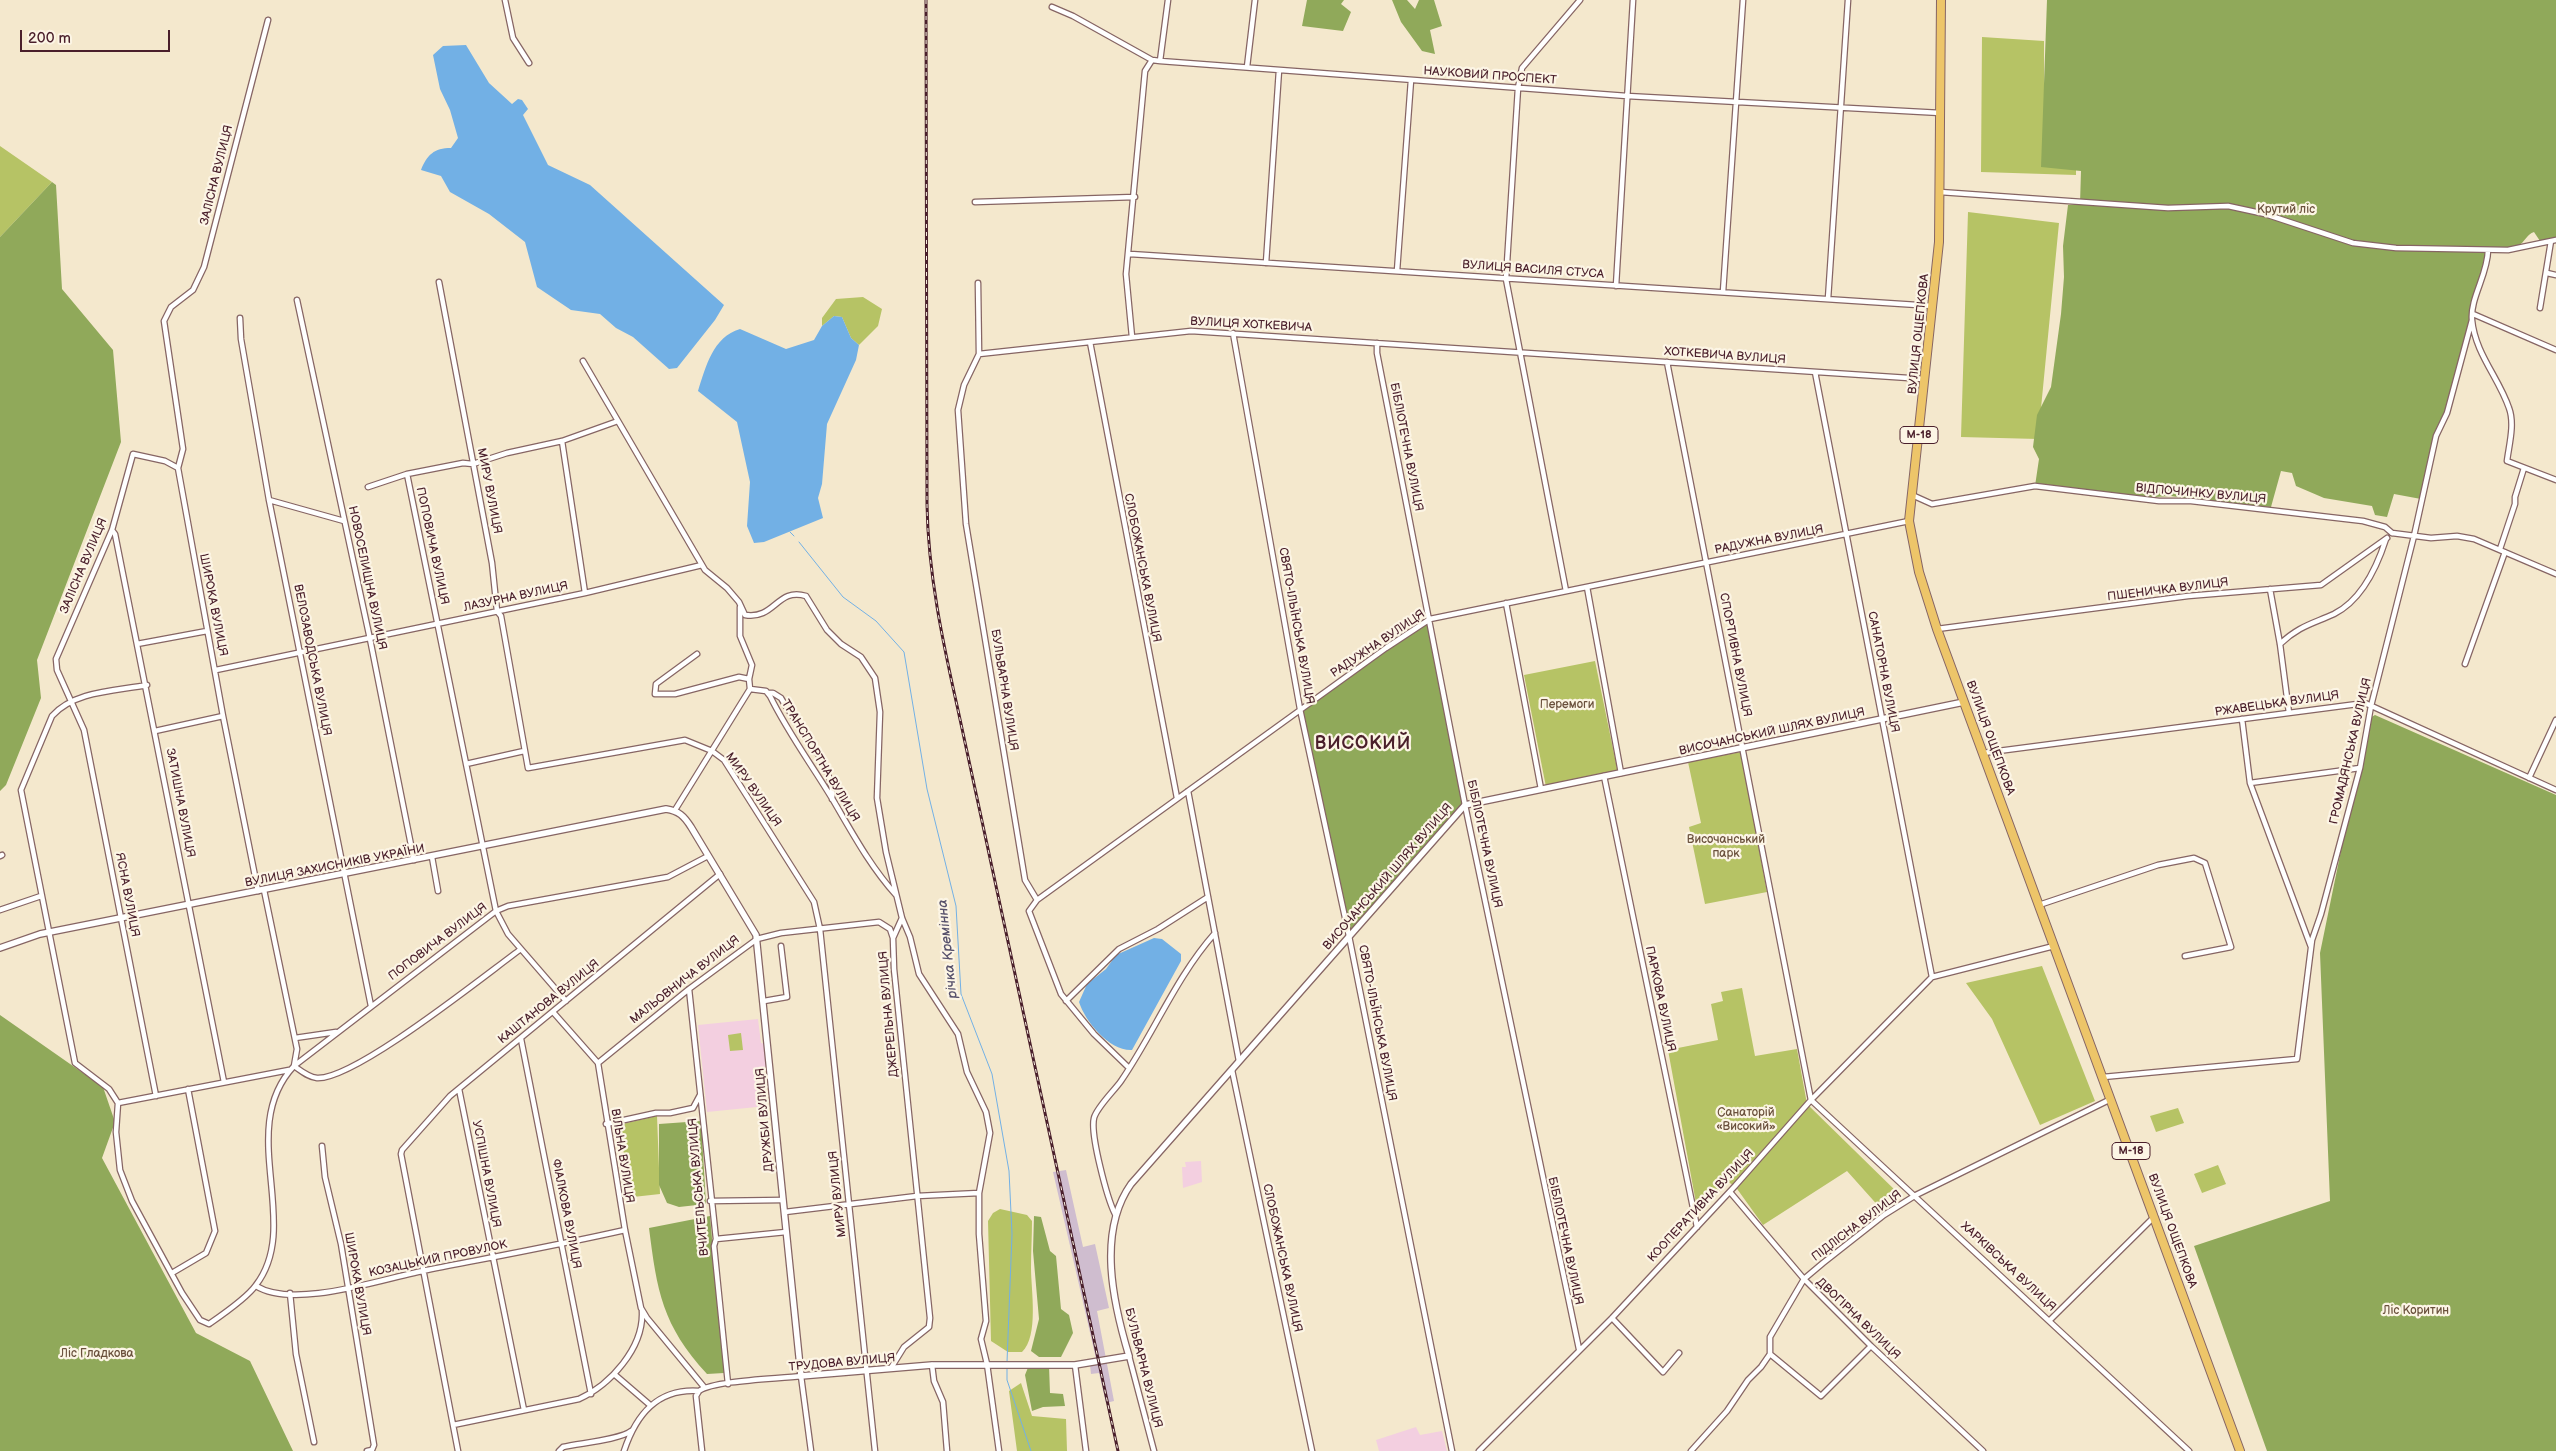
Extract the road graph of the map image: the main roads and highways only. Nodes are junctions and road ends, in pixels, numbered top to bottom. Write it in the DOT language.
graph roads {
  1 [pos="1941,0"];
  2 [pos="2240,1451"];
  1 -- 2 [label="highway, ВУЛИЦЯ ОЩЕПКОВА / М-18"];
}
